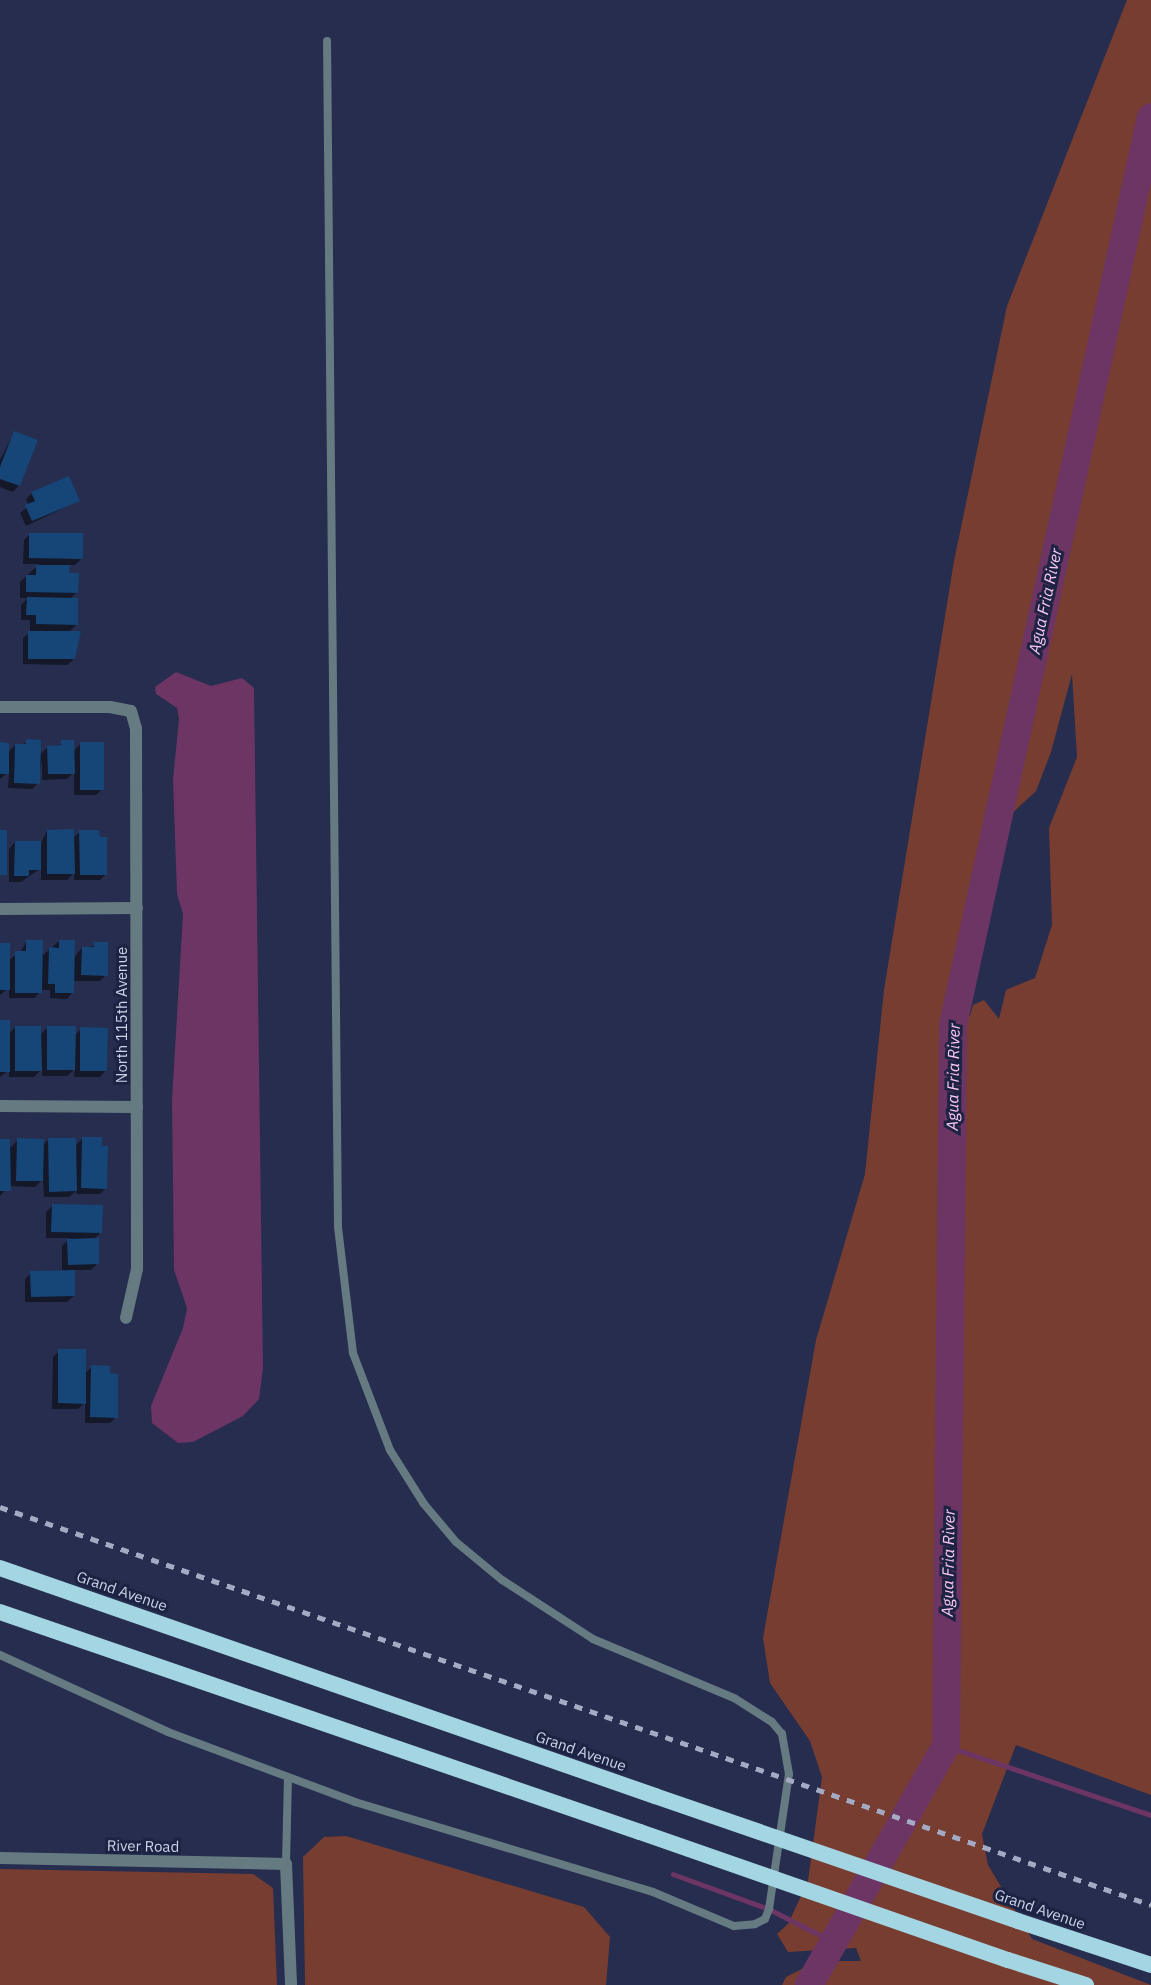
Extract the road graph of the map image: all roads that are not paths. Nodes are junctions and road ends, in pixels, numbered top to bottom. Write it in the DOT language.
graph roads {
  1 [pos="327,41"];
  2 [pos="0,707"];
  3 [pos="137,908"];
  4 [pos="0,909"];
  5 [pos="0,1106"];
  6 [pos="137,1107"];
  7 [pos="126,1318"];
  8 [pos="0,1568"];
  9 [pos="0,1612"];
  10 [pos="0,1655"];
  11 [pos="288,1778"];
  12 [pos="0,1858"];
  13 [pos="286,1864"];
  14 [pos="1151,1965"];
  15 [pos="291,1985"];
  16 [pos="1086,1985"];
  1 -- 11 [label="lane"];
  2 -- 3 [label="street, North 115th Avenue"];
  3 -- 4 [label="street"];
  3 -- 6 [label="street, North 115th Avenue"];
  5 -- 6 [label="street"];
  6 -- 7 [label="street, North 115th Avenue"];
  8 -- 14 [label="highway, Grand Avenue, bridge"];
  9 -- 16 [label="highway, bridge"];
  10 -- 11 [label="lane"];
  11 -- 13 [label="lane"];
  12 -- 13 [label="street, River Road"];
  13 -- 15 [label="street"];
}
